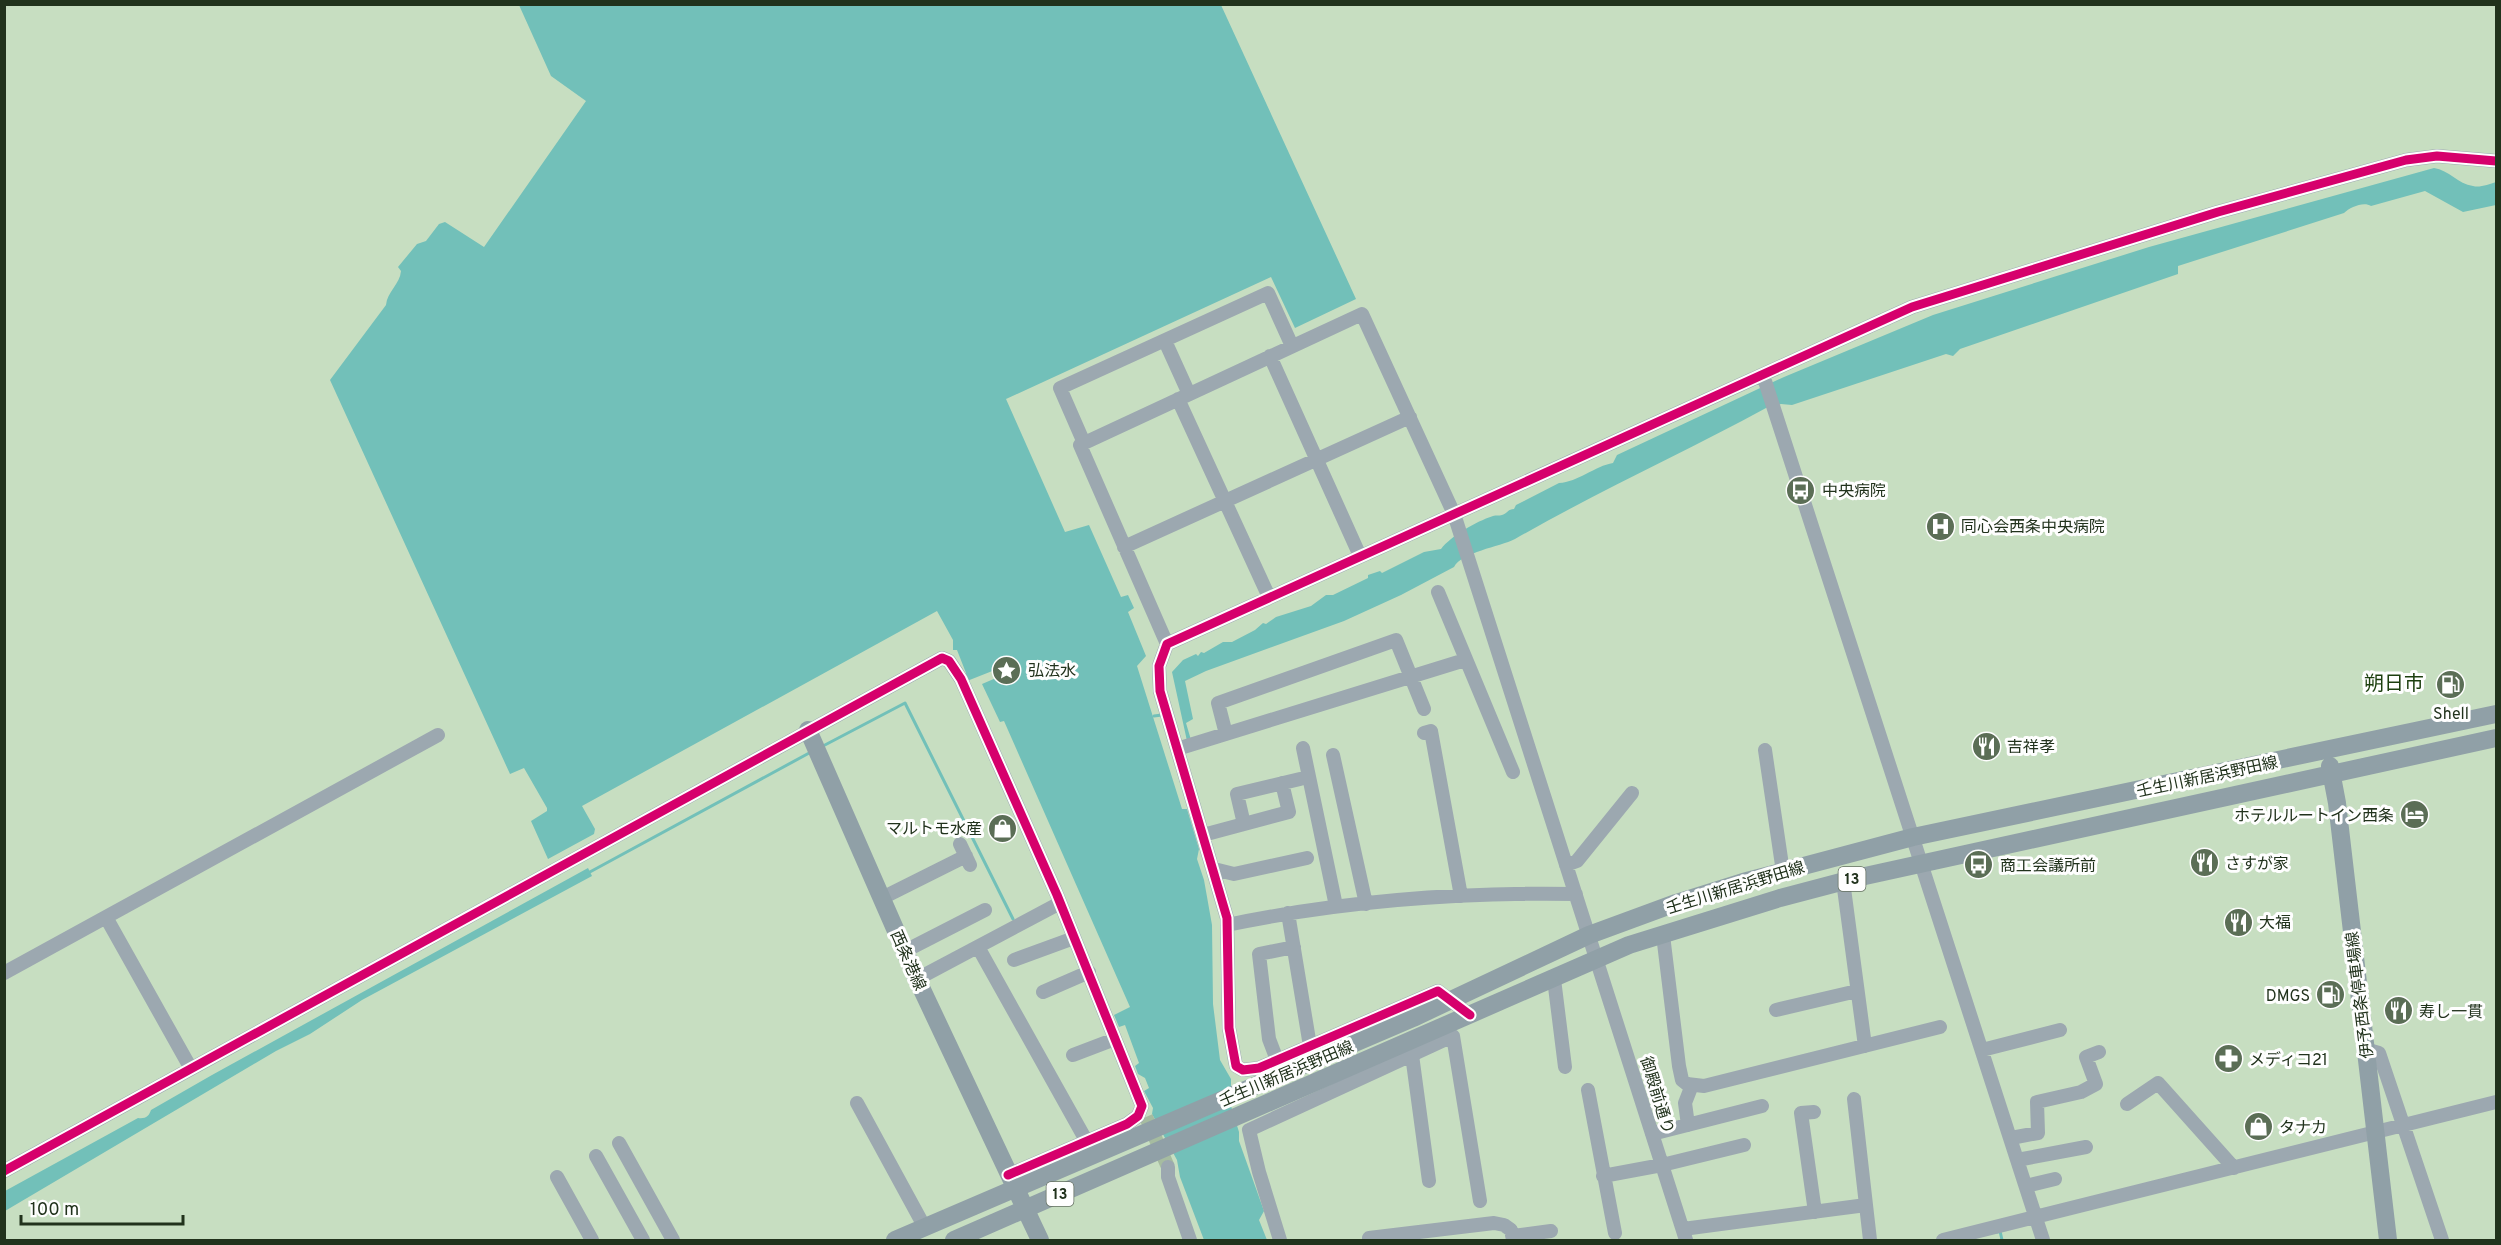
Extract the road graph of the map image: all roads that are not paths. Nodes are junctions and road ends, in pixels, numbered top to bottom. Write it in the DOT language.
graph roads {
  1 [pos="2496,161"];
  2 [pos="1165,340"];
  3 [pos="1292,346"];
  4 [pos="1270,356"];
  5 [pos="1765,379"];
  6 [pos="1183,397"];
  7 [pos="1410,417"];
  8 [pos="1084,443"];
  9 [pos="1316,460"];
  10 [pos="1225,501"];
  11 [pos="1456,519"];
  12 [pos="1124,547"];
  13 [pos="1360,556"];
  14 [pos="1438,592"];
  15 [pos="1269,597"];
  16 [pos="1167,644"];
  17 [pos="1465,660"];
  18 [pos="1412,675"];
  19 [pos="1424,709"];
  20 [pos="2496,714"];
  21 [pos="808,730"];
  22 [pos="1424,733"];
  23 [pos="1226,734"];
  24 [pos="438,735"];
  25 [pos="2496,738"];
  26 [pos="1303,748"];
  27 [pos="1177,749"];
  28 [pos="1530,750"];
  29 [pos="1765,750"];
  30 [pos="2326,750"];
  31 [pos="1333,754"];
  32 [pos="1506,757"];
  33 [pos="1513,772"];
  34 [pos="2333,775"];
  35 [pos="1300,778"];
  36 [pos="1282,783"];
  37 [pos="1632,793"];
  38 [pos="1244,824"];
  39 [pos="1203,835"];
  40 [pos="1913,837"];
  41 [pos="965,855"];
  42 [pos="1307,858"];
  43 [pos="1921,862"];
  44 [pos="1566,865"];
  45 [pos="1214,869"];
  46 [pos="1783,872"];
  47 [pos="1843,881"];
  48 [pos="1576,894"];
  49 [pos="1461,896"];
  50 [pos="882,898"];
  51 [pos="1060,903"];
  52 [pos="1366,904"];
  53 [pos="1336,906"];
  54 [pos="984,909"];
  55 [pos="1288,913"];
  56 [pos="107,919"];
  57 [pos="1227,925"];
  58 [pos="1589,935"];
  59 [pos="1663,935"];
  60 [pos="1074,938"];
  61 [pos="978,947"];
  62 [pos="1294,947"];
  63 [pos="905,951"];
  64 [pos="1014,960"];
  65 [pos="1598,960"];
  66 [pos="1089,972"];
  67 [pos="4,973"];
  68 [pos="917,979"];
  69 [pos="1554,979"];
  70 [pos="1857,991"];
  71 [pos="1042,992"];
  72 [pos="1450,1001"];
  73 [pos="1776,1010"];
  74 [pos="1470,1015"];
  75 [pos="1413,1018"];
  76 [pos="1940,1027"];
  77 [pos="2060,1030"];
  78 [pos="1115,1039"];
  79 [pos="1425,1042"];
  80 [pos="1310,1046"];
  81 [pos="1864,1046"];
  82 [pos="2365,1049"];
  83 [pos="1982,1050"];
  84 [pos="2098,1052"];
  85 [pos="1072,1055"];
  86 [pos="1412,1055"];
  87 [pos="1277,1060"];
  88 [pos="1565,1067"];
  89 [pos="190,1068"];
  90 [pos="1692,1085"];
  91 [pos="1588,1090"];
  92 [pos="1854,1099"];
  93 [pos="2496,1102"];
  94 [pos="857,1103"];
  95 [pos="2127,1104"];
  96 [pos="1762,1106"];
  97 [pos="1814,1112"];
  98 [pos="1148,1117"];
  99 [pos="1688,1125"];
  100 [pos="2405,1126"];
  101 [pos="2375,1133"];
  102 [pos="1652,1134"];
  103 [pos="2011,1138"];
  104 [pos="1087,1142"];
  105 [pos="619,1143"];
  106 [pos="1744,1145"];
  107 [pos="2086,1147"];
  108 [pos="596,1156"];
  109 [pos="2017,1160"];
  110 [pos="1662,1165"];
  111 [pos="1168,1167"];
  112 [pos="2234,1168"];
  113 [pos="4,1171"];
  114 [pos="1603,1176"];
  115 [pos="557,1177"];
  116 [pos="2055,1179"];
  117 [pos="1011,1181"];
  118 [pos="1429,1181"];
  119 [pos="2026,1186"];
  120 [pos="1480,1201"];
  121 [pos="1866,1205"];
  122 [pos="1024,1210"];
  123 [pos="1815,1212"];
  124 [pos="2036,1217"];
  125 [pos="924,1226"];
  126 [pos="1551,1231"];
  127 [pos="1616,1233"];
  128 [pos="1685,1235"];
  129 [pos="1369,1238"];
  130 [pos="1513,1238"];
  131 [pos="591,1240"];
  132 [pos="643,1240"];
  133 [pos="673,1240"];
  134 [pos="895,1240"];
  135 [pos="954,1240"];
  136 [pos="1040,1240"];
  137 [pos="1190,1240"];
  138 [pos="1280,1240"];
  139 [pos="1870,1240"];
  140 [pos="1943,1240"];
  141 [pos="2043,1240"];
  142 [pos="2388,1240"];
  143 [pos="2442,1240"];
  1 -- 5 [label="street"];
  2 -- 3 [label="street"];
  2 -- 6 [label="street"];
  2 -- 8 [label="street"];
  3 -- 4 [label="street"];
  3 -- 7 [label="street, 御殿前通り"];
  4 -- 6 [label="street"];
  4 -- 9 [label="street"];
  5 -- 11 [label="street"];
  5 -- 40 [label="street"];
  6 -- 8 [label="street"];
  6 -- 10 [label="street"];
  7 -- 9 [label="street"];
  7 -- 11 [label="street, 御殿前通り"];
  8 -- 12 [label="street"];
  9 -- 10 [label="street"];
  9 -- 13 [label="street"];
  10 -- 12 [label="street"];
  10 -- 15 [label="street"];
  11 -- 13 [label="street"];
  11 -- 28 [label="street, 御殿前通り"];
  12 -- 16 [label="street"];
  13 -- 15 [label="street"];
  14 -- 17 [label="street"];
  15 -- 16 [label="street"];
  16 -- 27 [label="street"];
  17 -- 18 [label="street"];
  17 -- 32 [label="street"];
  18 -- 19 [label="street"];
  18 -- 23 [label="street"];
  18 -- 23 [label="street"];
  20 -- 30 [label="main road, 壬生川新居浜野田線 / 13"];
  21 -- 50 [label="main road, 西条港線"];
  21 -- 51 [label="street"];
  21 -- 89 [label="street"];
  22 -- 49 [label="street"];
  23 -- 27 [label="street"];
  24 -- 56 [label="street"];
  25 -- 34 [label="main road, 壬生川新居浜野田線 / 13"];
  26 -- 53 [label="street"];
  27 -- 39 [label="street"];
  28 -- 32 [label="street"];
  28 -- 44 [label="street, 御殿前通り"];
  29 -- 46 [label="street"];
  30 -- 34 [label="main road, 伊予西条停車場線"];
  30 -- 40 [label="main road, 壬生川新居浜野田線 / 13"];
  31 -- 52 [label="street"];
  32 -- 33 [label="street"];
  34 -- 43 [label="main road, 壬生川新居浜野田線 / 13"];
  34 -- 82 [label="main road, 伊予西条停車場線"];
  35 -- 36 [label="street"];
  36 -- 38 [label="street"];
  36 -- 38 [label="street"];
  37 -- 44 [label="street"];
  38 -- 39 [label="street"];
  39 -- 45 [label="street"];
  40 -- 43 [label="street"];
  40 -- 46 [label="main road, 壬生川新居浜野田線 / 13"];
  41 -- 50 [label="street"];
  42 -- 45 [label="street"];
  43 -- 47 [label="main road, 壬生川新居浜野田線 / 13"];
  43 -- 83 [label="street"];
  44 -- 48 [label="street, 御殿前通り"];
  45 -- 57 [label="street"];
  46 -- 58 [label="main road, 壬生川新居浜野田線 / 13"];
  47 -- 59 [label="main road, 壬生川新居浜野田線 / 13"];
  47 -- 70 [label="street"];
  48 -- 49 [label="street"];
  48 -- 58 [label="street, 御殿前通り"];
  49 -- 52 [label="street"];
  50 -- 63 [label="main road, 西条港線"];
  51 -- 60 [label="street"];
  51 -- 61 [label="street"];
  52 -- 53 [label="street"];
  53 -- 55 [label="street"];
  54 -- 63 [label="street"];
  55 -- 57 [label="street"];
  55 -- 62 [label="street"];
  56 -- 67 [label="street"];
  56 -- 89 [label="street"];
  57 -- 87 [label="street"];
  58 -- 65 [label="street, 御殿前通り"];
  58 -- 72 [label="main road, 壬生川新居浜野田線 / 13"];
  59 -- 65 [label="main road, 壬生川新居浜野田線 / 13"];
  59 -- 90 [label="street"];
  60 -- 64 [label="street"];
  60 -- 66 [label="street"];
  61 -- 68 [label="street"];
  61 -- 104 [label="street"];
  62 -- 80 [label="street"];
  62 -- 87 [label="street"];
  63 -- 68 [label="main road, 西条港線"];
  65 -- 69 [label="main road, 壬生川新居浜野田線 / 13"];
  65 -- 102 [label="street, 御殿前通り"];
  66 -- 71 [label="street"];
  66 -- 78 [label="street"];
  68 -- 117 [label="main road, 西条港線"];
  69 -- 74 [label="main road, 壬生川新居浜野田線 / 13"];
  69 -- 88 [label="street"];
  70 -- 73 [label="street"];
  70 -- 81 [label="street"];
  72 -- 74 [label="street"];
  72 -- 75 [label="main road, 壬生川新居浜野田線 / 13"];
  72 -- 80 [label="street"];
  74 -- 79 [label="main road, 壬生川新居浜野田線 / 13"];
  75 -- 79 [label="street"];
  75 -- 98 [label="main road, 壬生川新居浜野田線 / 13"];
  76 -- 81 [label="street"];
  77 -- 83 [label="street"];
  78 -- 85 [label="street"];
  78 -- 98 [label="street"];
  79 -- 86 [label="street"];
  79 -- 120 [label="street"];
  79 -- 122 [label="main road, 壬生川新居浜野田線 / 13"];
  80 -- 87 [label="street"];
  81 -- 90 [label="street"];
  82 -- 100 [label="street"];
  82 -- 101 [label="main road, 伊予西条停車場線"];
  83 -- 103 [label="street"];
  84 -- 103 [label="street"];
  86 -- 118 [label="street"];
  86 -- 138 [label="street"];
  89 -- 113 [label="street"];
  90 -- 99 [label="street"];
  91 -- 114 [label="street"];
  92 -- 121 [label="street"];
  93 -- 100 [label="street"];
  94 -- 125 [label="street"];
  95 -- 112 [label="street"];
  96 -- 99 [label="street"];
  97 -- 123 [label="street"];
  98 -- 104 [label="street"];
  98 -- 117 [label="main road, 壬生川新居浜野田線 / 13"];
  99 -- 102 [label="street"];
  100 -- 101 [label="street"];
  100 -- 143 [label="street"];
  101 -- 112 [label="street"];
  101 -- 142 [label="main road, 伊予西条停車場線"];
  102 -- 110 [label="street, 御殿前通り"];
  103 -- 109 [label="street"];
  104 -- 117 [label="street"];
  105 -- 133 [label="street"];
  106 -- 110 [label="street"];
  107 -- 109 [label="street"];
  108 -- 132 [label="street"];
  109 -- 119 [label="street"];
  110 -- 114 [label="street"];
  110 -- 128 [label="street, 御殿前通り"];
  111 -- 137 [label="street"];
  112 -- 124 [label="street"];
  114 -- 127 [label="street"];
  115 -- 131 [label="street"];
  116 -- 119 [label="street"];
  117 -- 122 [label="main road, 13"];
  117 -- 125 [label="main road, 壬生川新居浜野田線 / 13"];
  119 -- 124 [label="street"];
  121 -- 123 [label="street"];
  121 -- 139 [label="street"];
  122 -- 135 [label="main road, 壬生川新居浜野田線 / 13"];
  122 -- 136 [label="main road, 13"];
  123 -- 128 [label="street"];
  124 -- 140 [label="street"];
  124 -- 141 [label="street"];
  125 -- 134 [label="main road, 壬生川新居浜野田線 / 13"];
  126 -- 130 [label="street"];
  129 -- 130 [label="street"];
}
